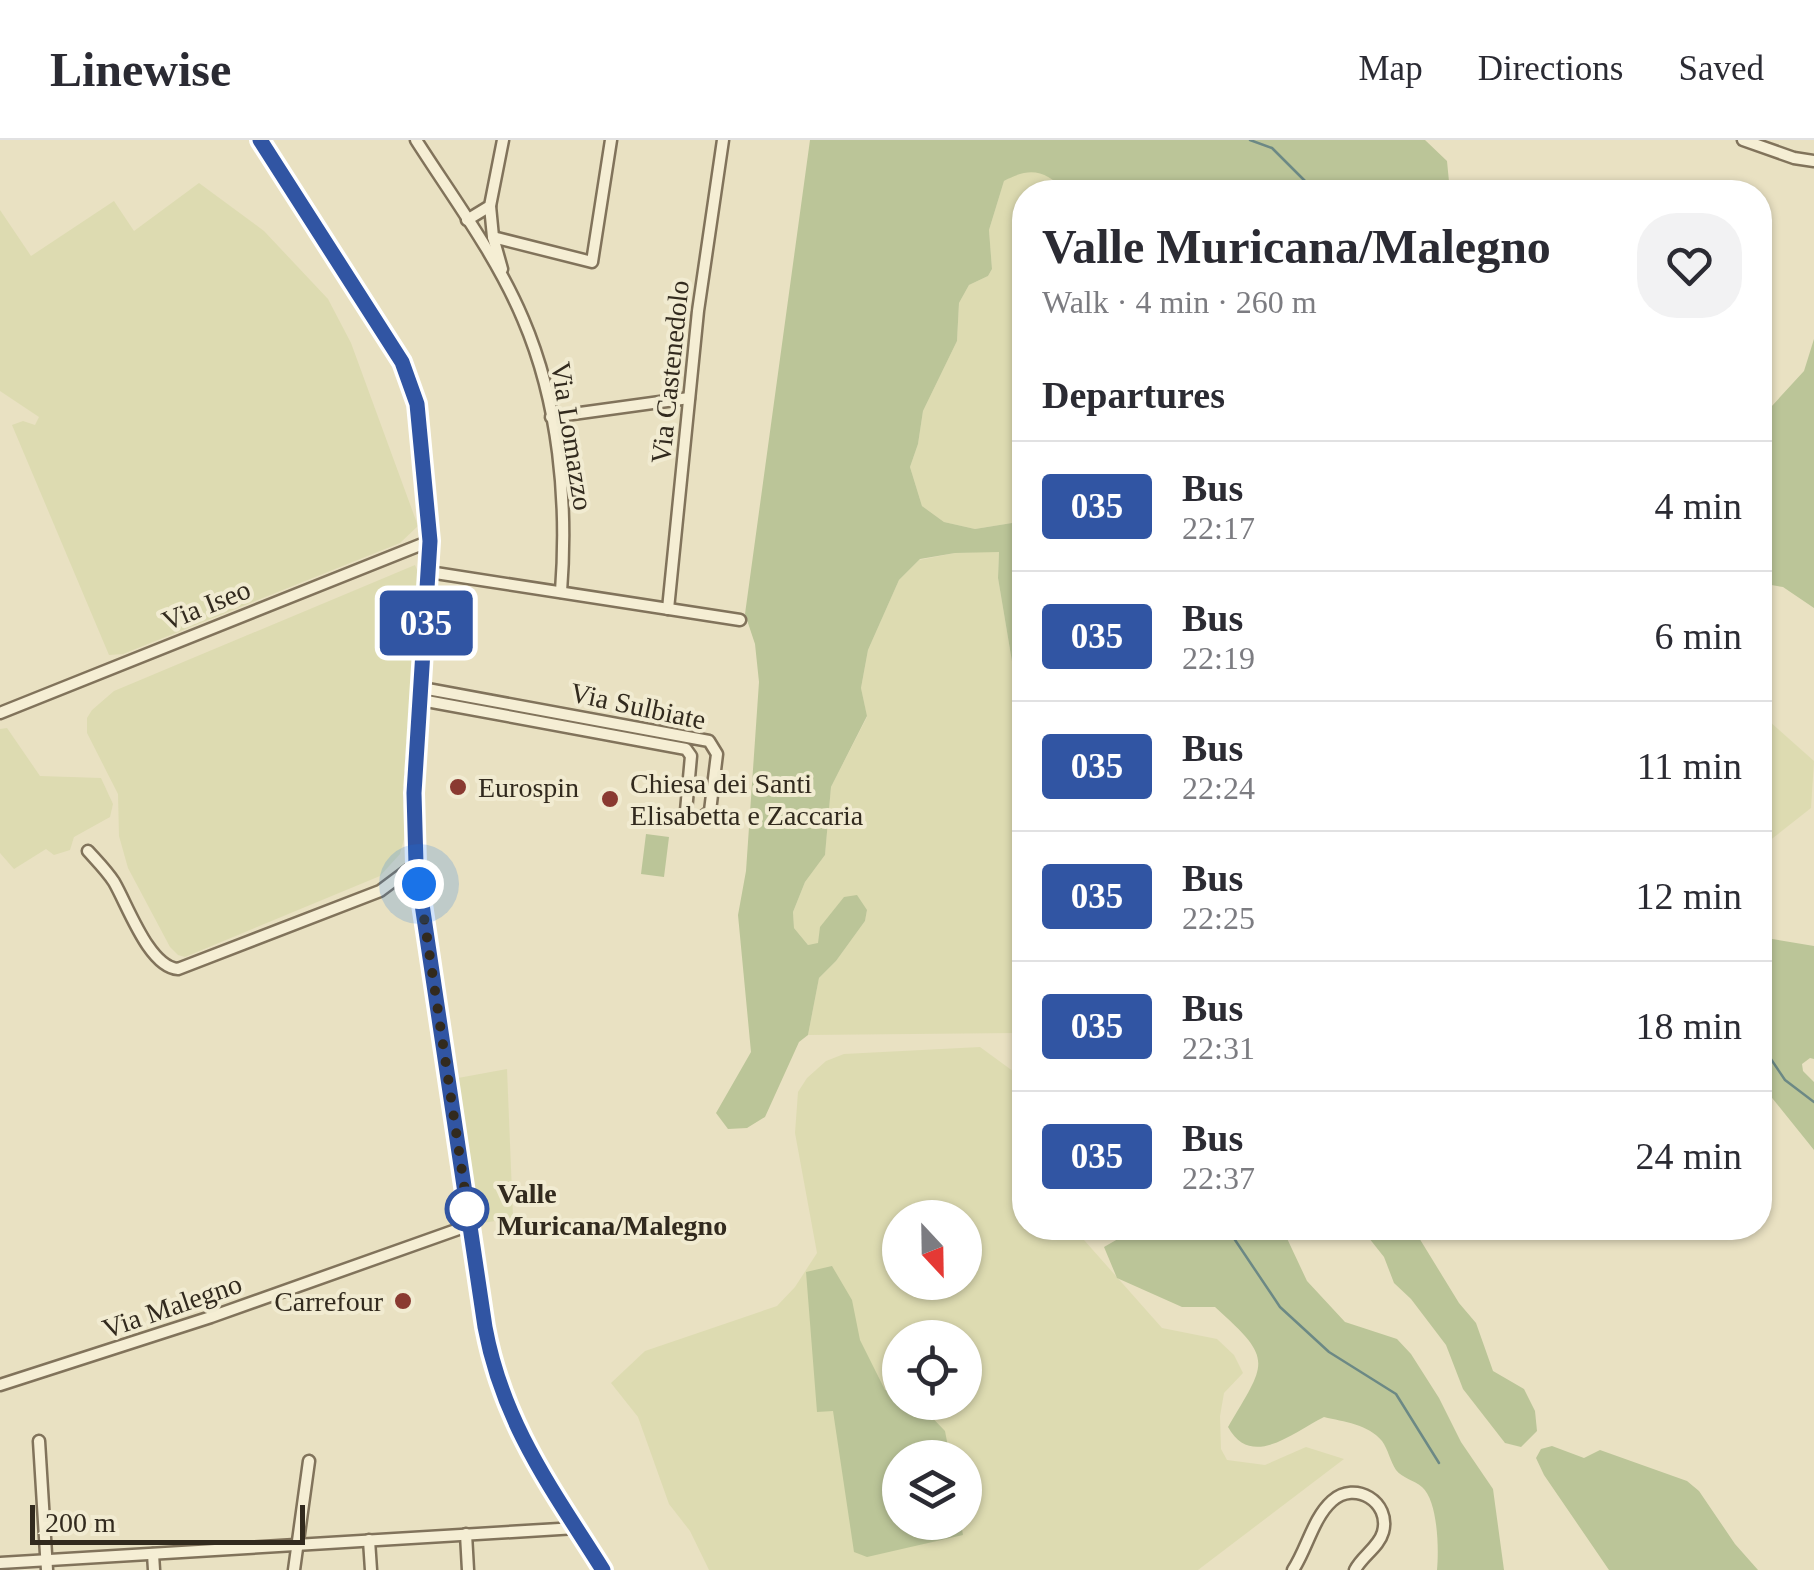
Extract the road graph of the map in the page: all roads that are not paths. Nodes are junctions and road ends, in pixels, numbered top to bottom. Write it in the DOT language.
graph roads {
  1 [pos="260,140"];
  2 [pos="416,140"];
  3 [pos="503,140"];
  4 [pos="611,140"];
  5 [pos="723,140"];
  6 [pos="1743,140"];
  7 [pos="1814,161"];
  8 [pos="490,206"];
  9 [pos="468,220"];
  10 [pos="493,237"];
  11 [pos="507,284"];
  12 [pos="689,398"];
  13 [pos="551,417"];
  14 [pos="430,541"];
  15 [pos="429,572"];
  16 [pos="562,592"];
  17 [pos="668,608"];
  18 [pos="740,620"];
  19 [pos="421,694"];
  20 [pos="0,712"];
  21 [pos="88,851"];
  22 [pos="416,864"];
  23 [pos="470,1225"];
  24 [pos="0,1385"];
  25 [pos="39,1441"];
  26 [pos="309,1461"];
  27 [pos="576,1528"];
  28 [pos="466,1534"];
  29 [pos="369,1540"];
  30 [pos="297,1544"];
  31 [pos="154,1554"];
  32 [pos="0,1562"];
  33 [pos="47,1565"];
  34 [pos="154,1570"];
  35 [pos="294,1570"];
  36 [pos="372,1570"];
  37 [pos="468,1570"];
  38 [pos="603,1570"];
  39 [pos="1293,1570"];
  40 [pos="1355,1570"];
  1 -- 14 [label="street"];
  2 -- 9 [label="street, Via Lomazzo"];
  3 -- 8 [label="street"];
  4 -- 10 [label="street"];
  5 -- 12 [label="street, Via Castenedolo"];
  6 -- 7 [label="street"];
  8 -- 9 [label="street"];
  8 -- 10 [label="street"];
  9 -- 11 [label="street, Via Lomazzo"];
  10 -- 11 [label="street"];
  11 -- 13 [label="street, Via Lomazzo"];
  12 -- 13 [label="street"];
  12 -- 17 [label="street, Via Castenedolo"];
  13 -- 16 [label="street, Via Lomazzo"];
  14 -- 15 [label="street"];
  14 -- 20 [label="street, Via Iseo"];
  15 -- 16 [label="street"];
  15 -- 19 [label="street"];
  16 -- 17 [label="street"];
  17 -- 18 [label="street"];
  19 -- 19 [label="street, Via Sulbiate"];
  19 -- 22 [label="street"];
  21 -- 22 [label="street"];
  22 -- 23 [label="street"];
  23 -- 24 [label="street, Via Malegno"];
  23 -- 27 [label="street"];
  25 -- 33 [label="street"];
  26 -- 30 [label="street"];
  27 -- 28 [label="street"];
  27 -- 38 [label="street"];
  28 -- 29 [label="street"];
  28 -- 37 [label="street"];
  29 -- 30 [label="street"];
  29 -- 36 [label="street"];
  30 -- 31 [label="street"];
  30 -- 35 [label="street"];
  31 -- 33 [label="street"];
  31 -- 34 [label="street"];
  32 -- 33 [label="street"];
  39 -- 40 [label="street"];
}
